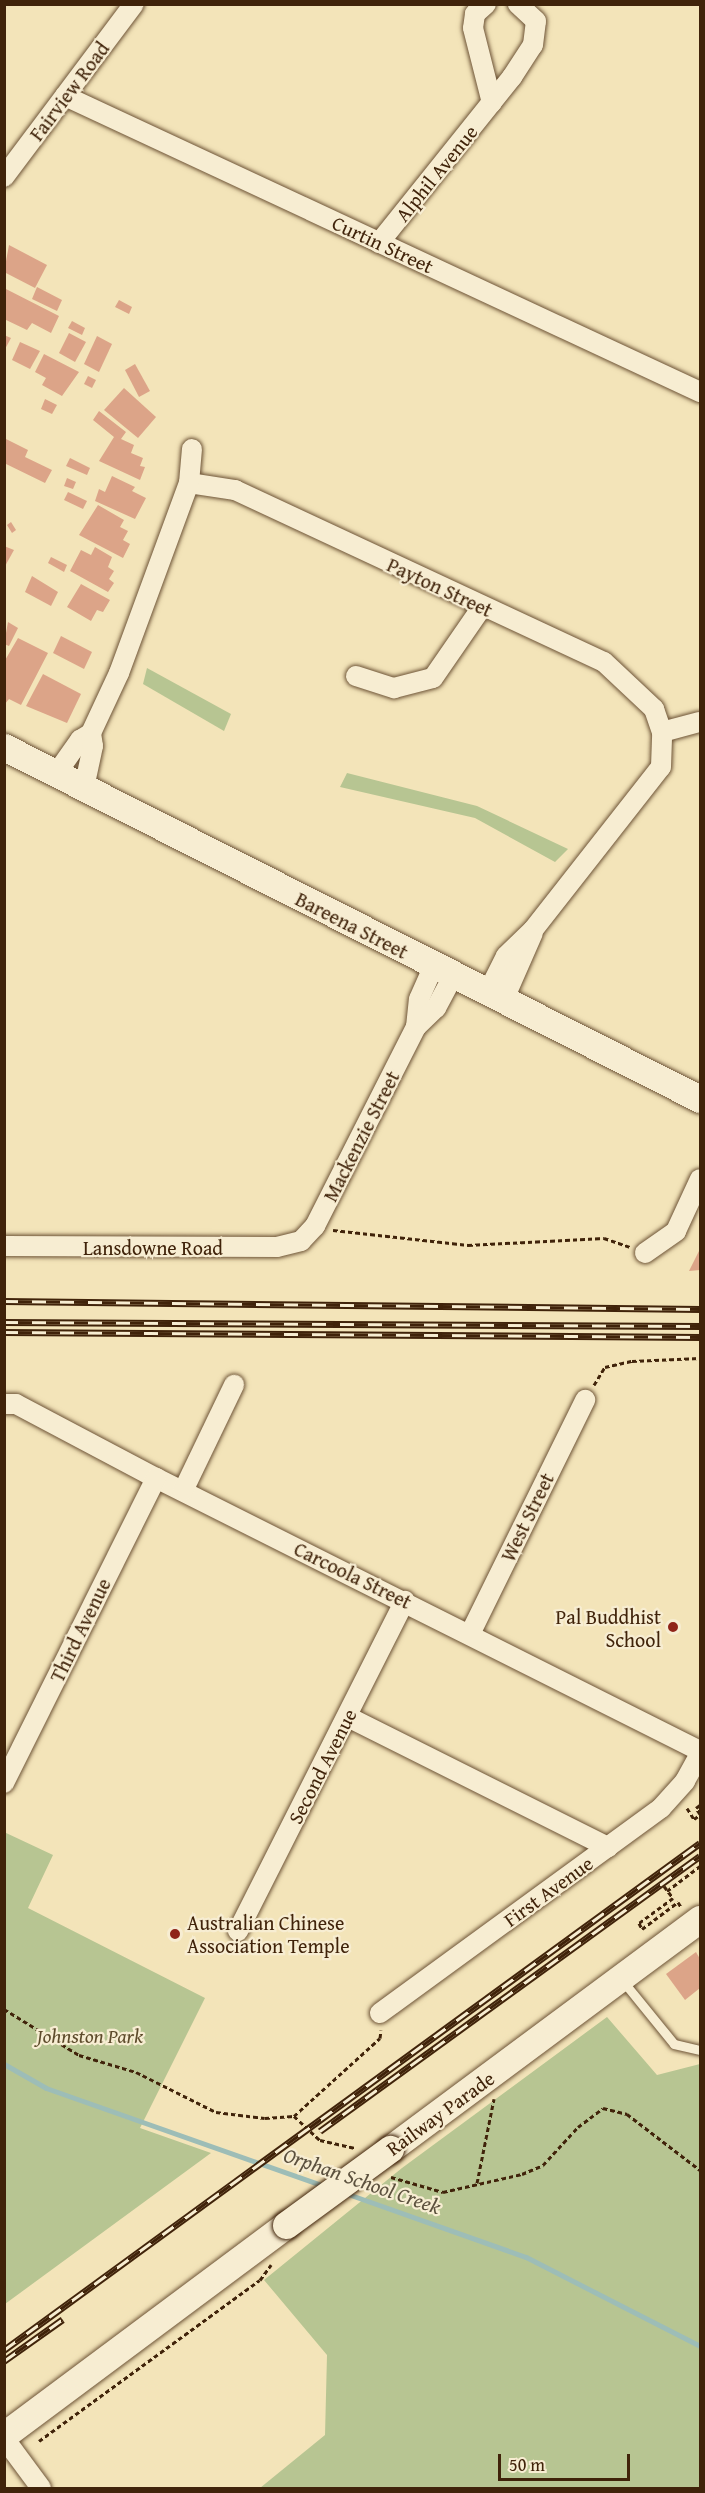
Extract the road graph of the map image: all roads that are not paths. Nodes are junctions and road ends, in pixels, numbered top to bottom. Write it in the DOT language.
graph roads {
  1 [pos="134,4"];
  2 [pos="486,4"];
  3 [pos="518,4"];
  4 [pos="65,96"];
  5 [pos="492,103"];
  6 [pos="4,177"];
  7 [pos="380,243"];
  8 [pos="700,392"];
  9 [pos="192,449"];
  10 [pos="189,483"];
  11 [pos="482,607"];
  12 [pos="356,676"];
  13 [pos="700,722"];
  14 [pos="662,732"];
  15 [pos="92,733"];
  16 [pos="4,747"];
  17 [pos="56,774"];
  18 [pos="84,788"];
  19 [pos="444,971"];
  20 [pos="496,995"];
  21 [pos="700,1099"];
  22 [pos="700,1179"];
  23 [pos="301,1241"];
  24 [pos="4,1246"];
  25 [pos="645,1253"];
  26 [pos="234,1384"];
  27 [pos="585,1400"];
  28 [pos="4,1404"];
  29 [pos="156,1478"];
  30 [pos="183,1491"];
  31 [pos="405,1601"];
  32 [pos="470,1634"];
  33 [pos="348,1717"];
  34 [pos="700,1752"];
  35 [pos="4,1783"];
  36 [pos="608,1847"];
  37 [pos="700,1919"];
  38 [pos="238,1931"];
  39 [pos="622,1980"];
  40 [pos="381,2020"];
  41 [pos="700,2050"];
  42 [pos="4,2436"];
  43 [pos="41,2488"];
  1 -- 4 [label="street, Fairview Road"];
  2 -- 5 [label="street"];
  3 -- 5 [label="street, Alphil Avenue"];
  4 -- 6 [label="street, Fairview Road"];
  4 -- 7 [label="street, Curtin Street"];
  5 -- 7 [label="street, Alphil Avenue"];
  7 -- 8 [label="street, Curtin Street"];
  9 -- 10 [label="street"];
  10 -- 11 [label="street, Payton Street"];
  10 -- 15 [label="street"];
  11 -- 12 [label="street"];
  11 -- 14 [label="street, Payton Street"];
  13 -- 14 [label="street"];
  14 -- 20 [label="street, Payton Street"];
  15 -- 17 [label="street"];
  15 -- 18 [label="street"];
  16 -- 17 [label="main road, Bareena Street"];
  17 -- 18 [label="main road, Bareena Street"];
  18 -- 19 [label="main road, Bareena Street"];
  19 -- 20 [label="main road, Bareena Street"];
  19 -- 23 [label="street, Mackenzie Street"];
  20 -- 21 [label="main road, Bareena Street"];
  22 -- 25 [label="street"];
  23 -- 24 [label="street, Lansdowne Road"];
  26 -- 30 [label="street"];
  27 -- 32 [label="street, West Street"];
  28 -- 29 [label="street, Carcoola Street"];
  29 -- 30 [label="street, Carcoola Street"];
  29 -- 35 [label="street, Third Avenue"];
  30 -- 31 [label="street, Carcoola Street"];
  31 -- 32 [label="street, Carcoola Street"];
  31 -- 33 [label="street, Second Avenue"];
  32 -- 34 [label="street, Carcoola Street"];
  33 -- 36 [label="street"];
  33 -- 38 [label="street, Second Avenue"];
  34 -- 36 [label="street, First Avenue"];
  36 -- 40 [label="street, First Avenue"];
  37 -- 39 [label="main road, Railway Parade"];
  39 -- 41 [label="lane"];
  39 -- 42 [label="main road, Railway Parade, bridge"];
  42 -- 43 [label="street"];
}
